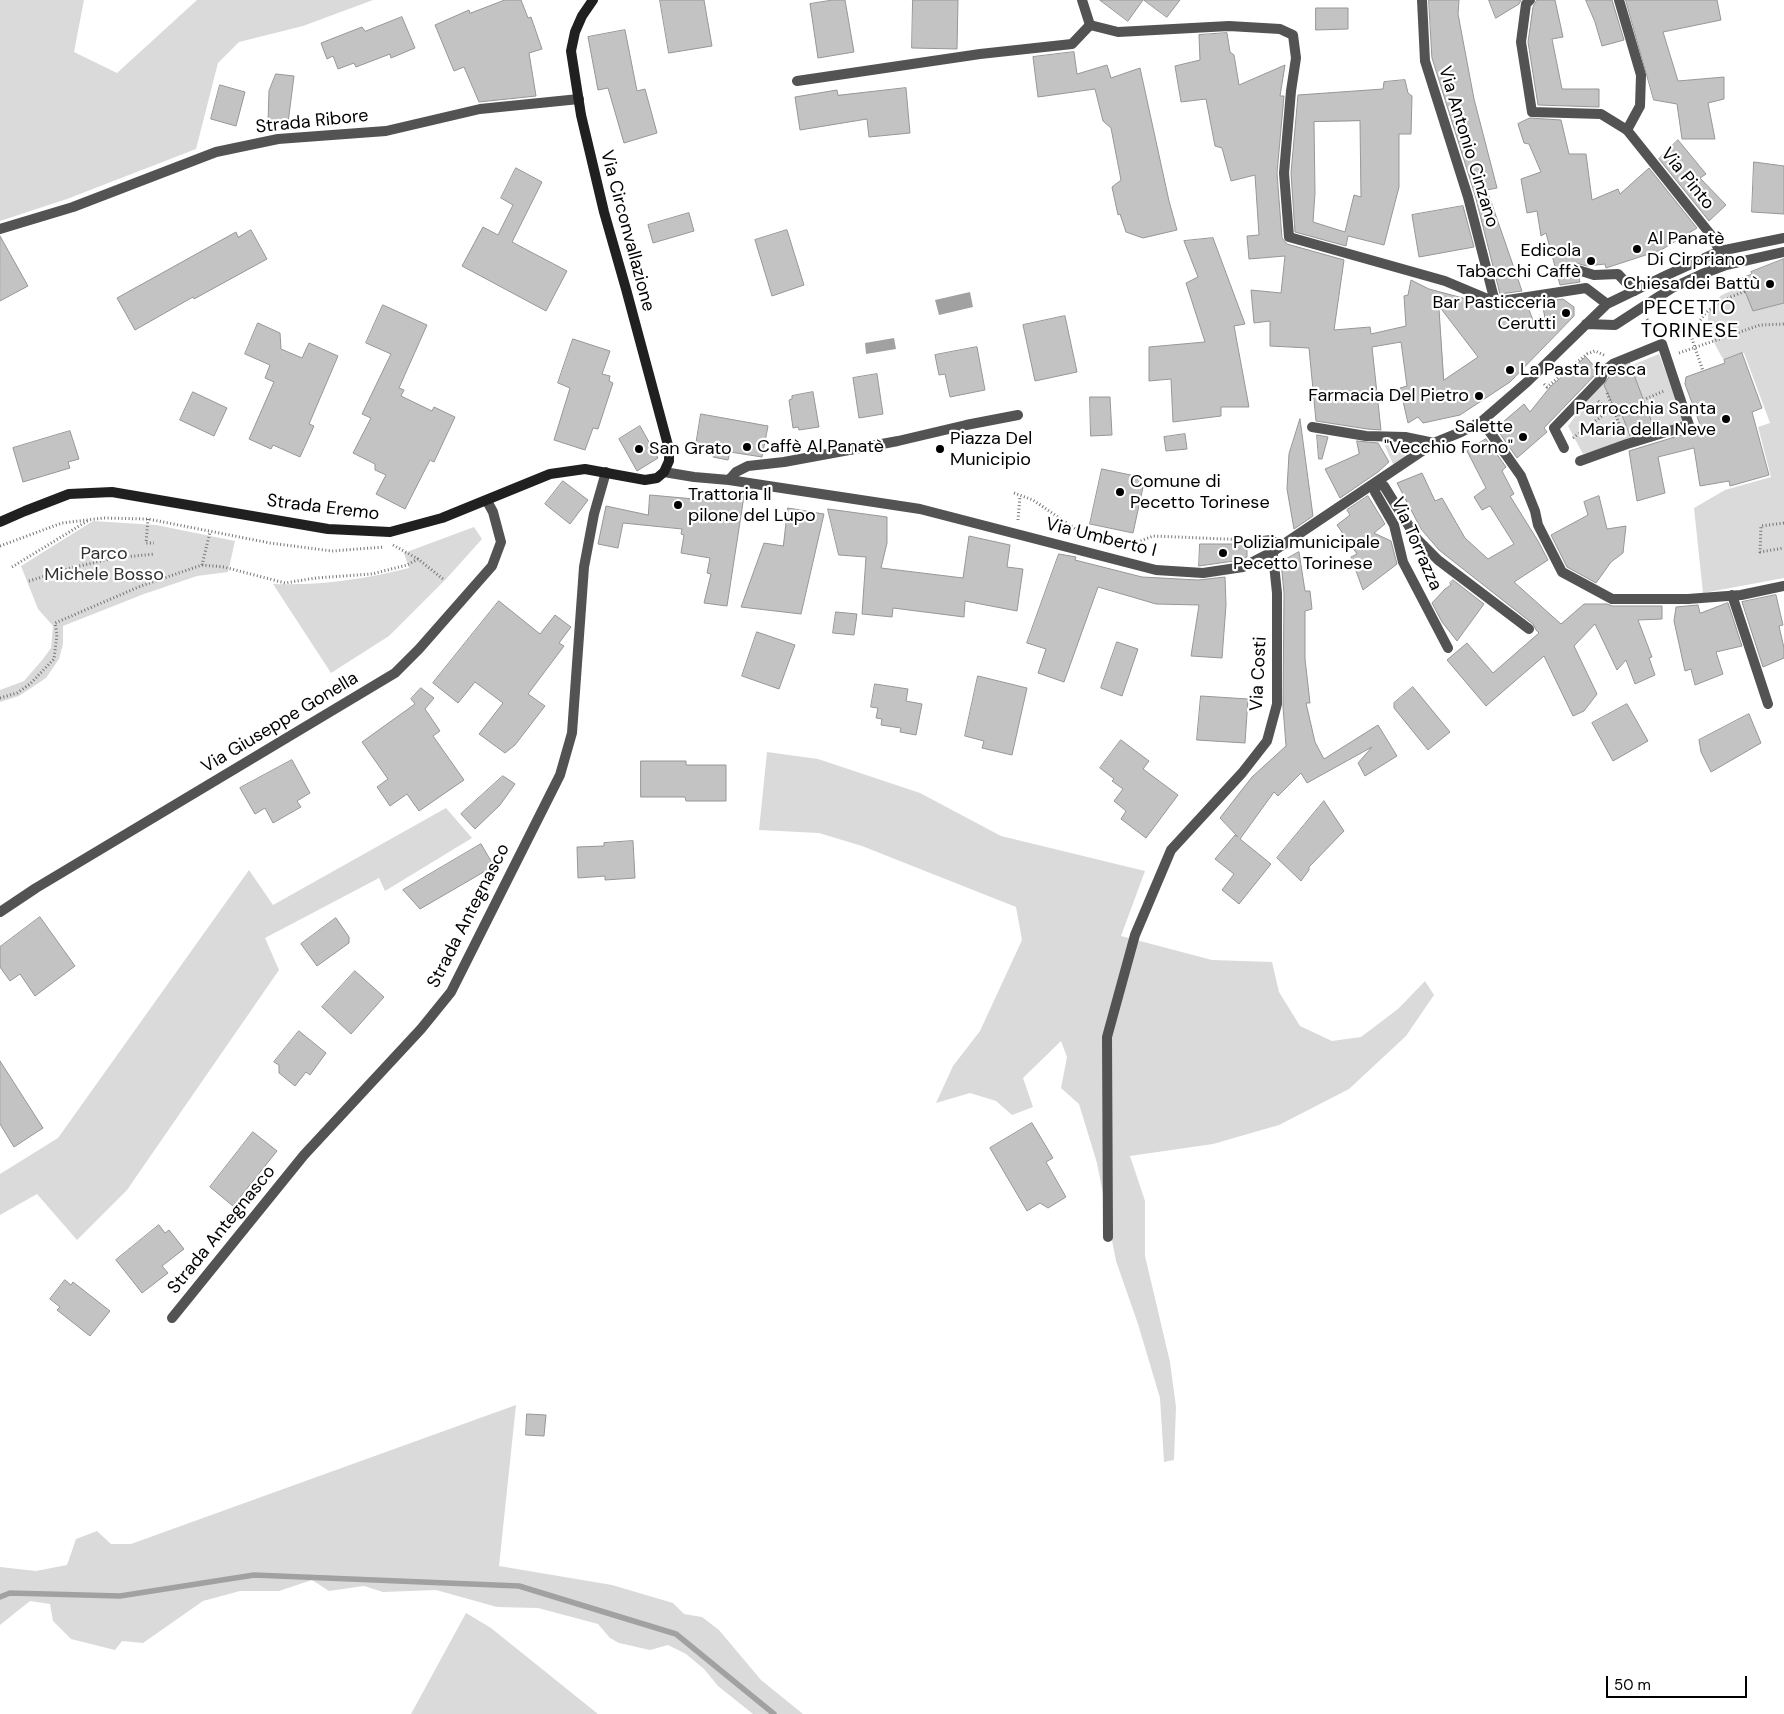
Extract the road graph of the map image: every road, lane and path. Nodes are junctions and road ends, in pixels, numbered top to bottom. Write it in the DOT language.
graph roads {
  1 [pos="593,0"];
  2 [pos="1082,0"];
  3 [pos="1422,0"];
  4 [pos="1530,0"];
  5 [pos="1619,0"];
  6 [pos="1090,25"];
  7 [pos="797,81"];
  8 [pos="579,99"];
  9 [pos="1627,130"];
  10 [pos="0,229"];
  11 [pos="1784,238"];
  12 [pos="1720,251"];
  13 [pos="1784,252"];
  14 [pos="1578,270"];
  15 [pos="1746,276"];
  16 [pos="1634,291"];
  17 [pos="1495,302"];
  18 [pos="1608,304"];
  19 [pos="1642,308"];
  20 [pos="1586,324"];
  21 [pos="1784,324"];
  22 [pos="1690,333"];
  23 [pos="1695,348"];
  24 [pos="1587,354"];
  25 [pos="1667,358"];
  26 [pos="1703,371"];
  27 [pos="1601,379"];
  28 [pos="1547,387"];
  29 [pos="1672,388"];
  30 [pos="1643,400"];
  31 [pos="1614,408"];
  32 [pos="1018,416"];
  33 [pos="1482,421"];
  34 [pos="1312,427"];
  35 [pos="1434,443"];
  36 [pos="1627,444"];
  37 [pos="1564,448"];
  38 [pos="1580,461"];
  39 [pos="606,472"];
  40 [pos="664,472"];
  41 [pos="729,480"];
  42 [pos="1376,483"];
  43 [pos="1014,493"];
  44 [pos="1020,496"];
  45 [pos="487,501"];
  46 [pos="1019,517"];
  47 [pos="91,518"];
  48 [pos="148,519"];
  49 [pos="0,522"];
  50 [pos="1784,522"];
  51 [pos="210,531"];
  52 [pos="1264,541"];
  53 [pos="402,542"];
  54 [pos="154,543"];
  55 [pos="393,544"];
  56 [pos="0,546"];
  57 [pos="1281,546"];
  58 [pos="1784,548"];
  59 [pos="1272,552"];
  60 [pos="154,554"];
  61 [pos="418,559"];
  62 [pos="202,565"];
  63 [pos="12,567"];
  64 [pos="443,579"];
  65 [pos="29,581"];
  66 [pos="1784,586"];
  67 [pos="1732,595"];
  68 [pos="1528,629"];
  69 [pos="1448,648"];
  70 [pos="0,698"];
  71 [pos="1768,704"];
  72 [pos="0,912"];
  73 [pos="1108,1236"];
  74 [pos="172,1318"];
  1 -- 8 [label="main road, Via Circonvallazione"];
  2 -- 6 [label="street"];
  3 -- 17 [label="street, Via Antonio Cinzano"];
  4 -- 9 [label="street, Via Pinto"];
  5 -- 9 [label="street"];
  6 -- 7 [label="street"];
  6 -- 17 [label="street"];
  8 -- 10 [label="street, Strada Ribore"];
  8 -- 40 [label="main road, Via Circonvallazione"];
  9 -- 12 [label="street, Via Pinto"];
  11 -- 12 [label="street, Via Umberto I"];
  12 -- 16 [label="street, Via Umberto I"];
  13 -- 19 [label="street"];
  14 -- 16 [label="street"];
  15 -- 22 [label="path"];
  16 -- 18 [label="street, Via Umberto I"];
  17 -- 18 [label="street"];
  18 -- 20 [label="street, Via Umberto I"];
  19 -- 20 [label="street"];
  19 -- 22 [label="path"];
  20 -- 33 [label="street, Via Umberto I"];
  21 -- 23 [label="path"];
  22 -- 23 [label="path"];
  23 -- 25 [label="path"];
  23 -- 26 [label="path"];
  24 -- 28 [label="path"];
  25 -- 27 [label="street"];
  25 -- 36 [label="street"];
  27 -- 31 [label="path"];
  27 -- 37 [label="street"];
  29 -- 30 [label="path"];
  31 -- 36 [label="path"];
  31 -- 37 [label="path"];
  32 -- 41 [label="street"];
  33 -- 35 [label="street, Via Umberto I"];
  33 -- 67 [label="street"];
  34 -- 35 [label="street"];
  35 -- 42 [label="street, Via Umberto I"];
  36 -- 38 [label="street"];
  39 -- 40 [label="main road, Strada Eremo"];
  39 -- 45 [label="main road, Strada Eremo"];
  39 -- 74 [label="street, Strada Antegnasco"];
  40 -- 41 [label="street, Via Umberto I"];
  41 -- 59 [label="street, Via Umberto I"];
  42 -- 57 [label="street, Via Umberto I"];
  42 -- 68 [label="street, Via Torrazza"];
  42 -- 69 [label="street, Via Torrazza"];
  43 -- 44 [label="path"];
  44 -- 46 [label="path"];
  44 -- 52 [label="path"];
  45 -- 49 [label="main road, Strada Eremo"];
  45 -- 72 [label="street, Via Giuseppe Gonella"];
  47 -- 48 [label="path"];
  47 -- 56 [label="path"];
  47 -- 63 [label="path"];
  48 -- 51 [label="path"];
  48 -- 54 [label="path"];
  50 -- 58 [label="path"];
  51 -- 55 [label="path"];
  51 -- 62 [label="path"];
  52 -- 57 [label="street"];
  53 -- 55 [label="path"];
  55 -- 61 [label="path"];
  57 -- 59 [label="street, Via Umberto I"];
  59 -- 73 [label="street, Via Costi"];
  60 -- 65 [label="path"];
  61 -- 62 [label="path"];
  61 -- 64 [label="path"];
  62 -- 70 [label="path"];
  66 -- 67 [label="street"];
  67 -- 71 [label="street"];
}
